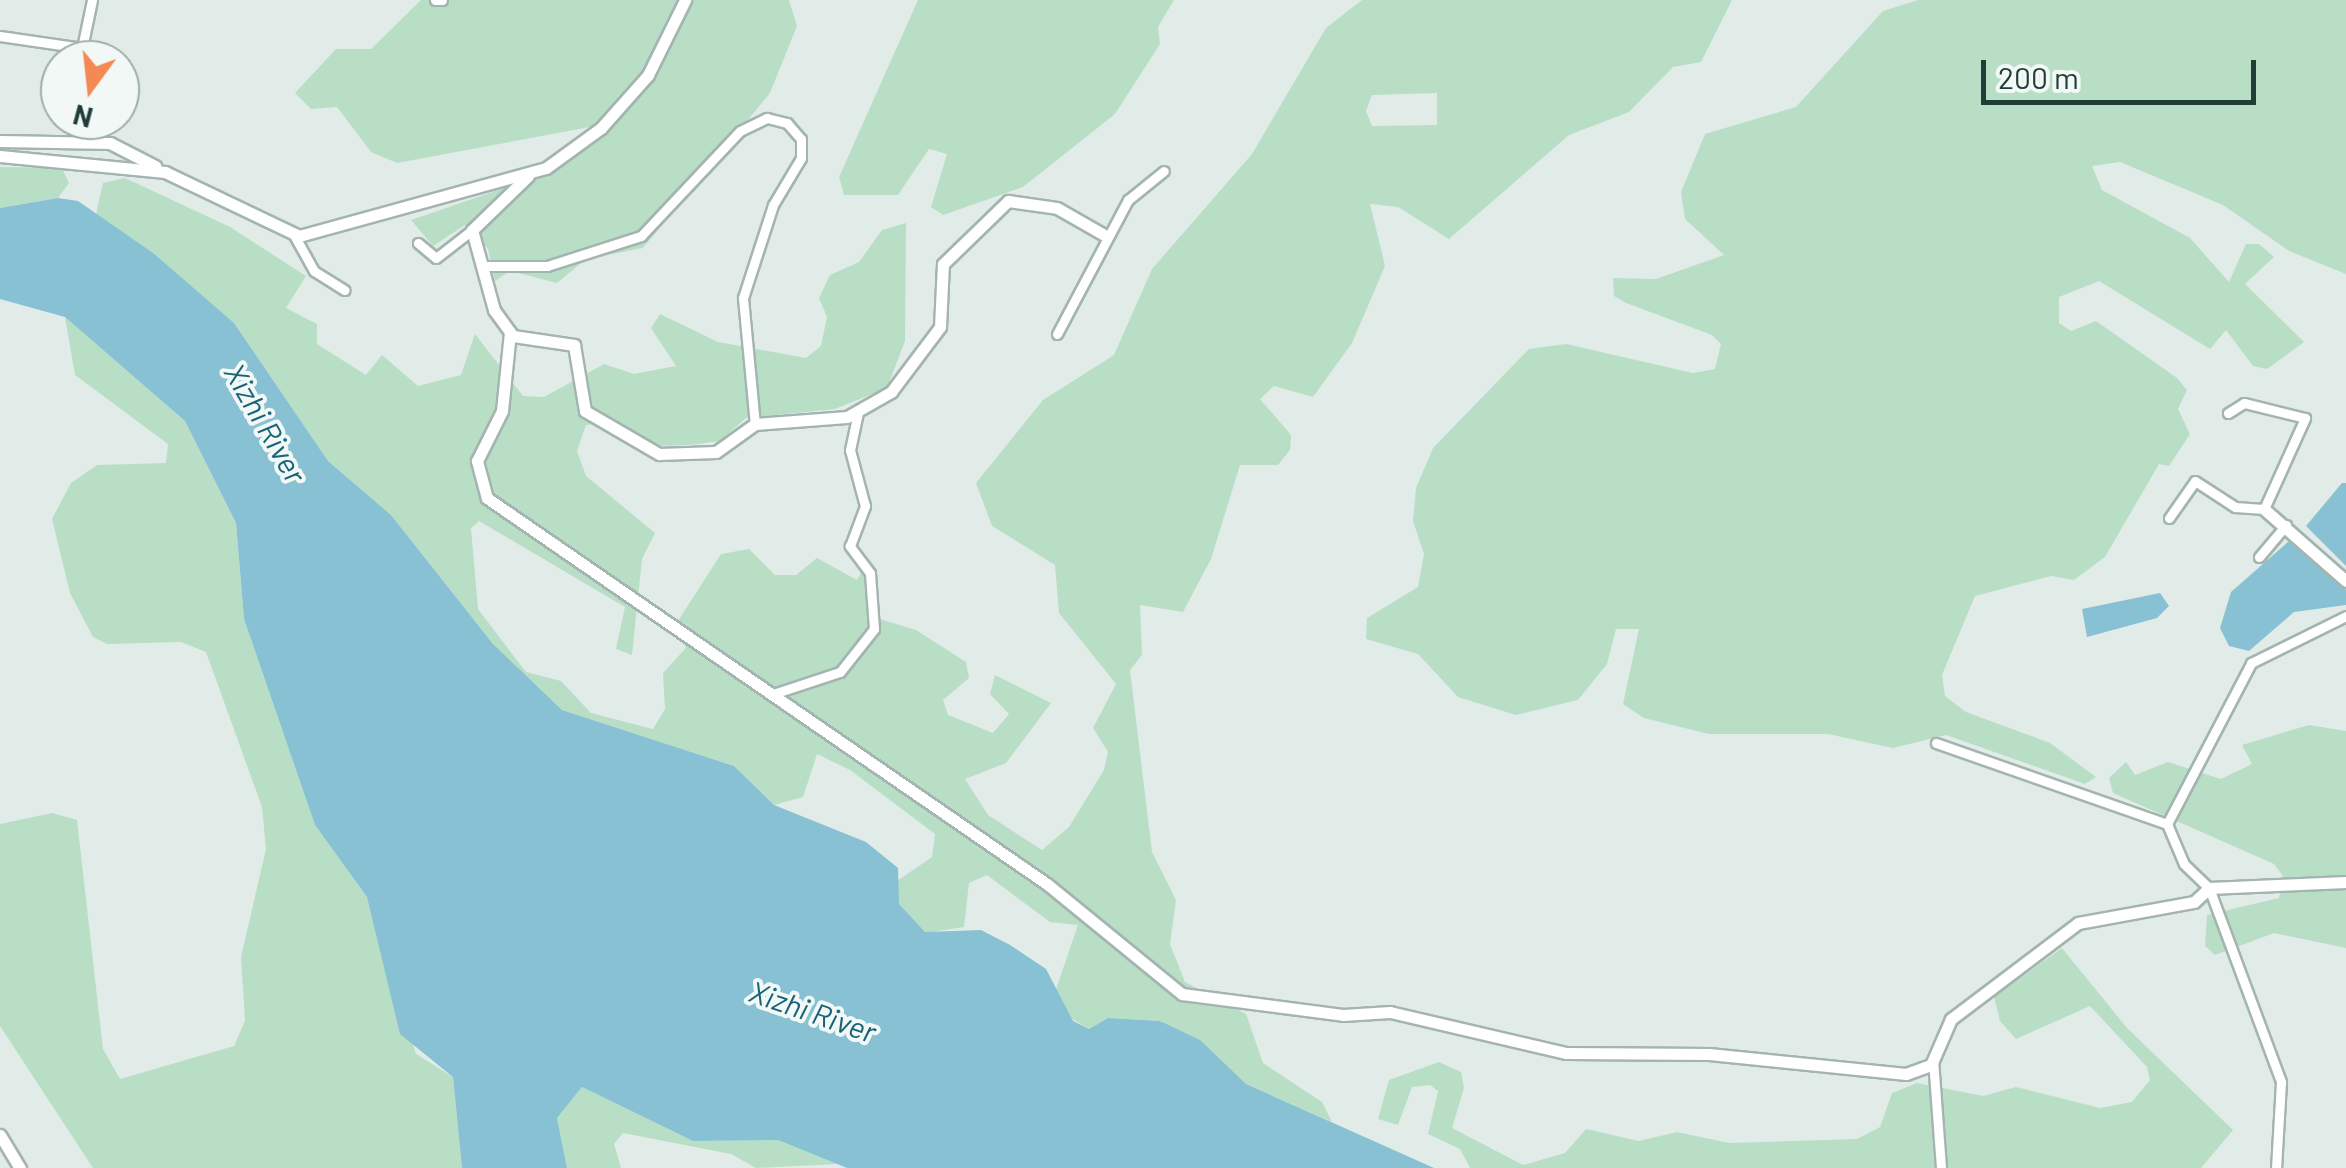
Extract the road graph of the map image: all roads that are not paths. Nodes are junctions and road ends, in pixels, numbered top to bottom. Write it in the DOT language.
graph roads {
  1 [pos="92,0"];
  2 [pos="685,0"];
  3 [pos="0,36"];
  4 [pos="84,40"];
  5 [pos="40,42"];
  6 [pos="100,140"];
  7 [pos="0,141"];
  8 [pos="100,143"];
  9 [pos="0,156"];
  10 [pos="1164,171"];
  11 [pos="165,172"];
  12 [pos="528,176"];
  13 [pos="472,230"];
  14 [pos="294,235"];
  15 [pos="1106,236"];
  16 [pos="418,242"];
  17 [pos="486,266"];
  18 [pos="345,290"];
  19 [pos="510,332"];
  20 [pos="1057,334"];
  21 [pos="858,413"];
  22 [pos="2228,413"];
  23 [pos="755,424"];
  24 [pos="2264,508"];
  25 [pos="2168,518"];
  26 [pos="2288,524"];
  27 [pos="2258,557"];
  28 [pos="2346,581"];
  29 [pos="2346,616"];
  30 [pos="776,692"];
  31 [pos="1936,743"];
  32 [pos="2167,824"];
  33 [pos="2346,882"];
  34 [pos="2209,888"];
  35 [pos="1934,1059"];
  36 [pos="0,1135"];
  37 [pos="20,1168"];
  38 [pos="1941,1168"];
  39 [pos="2276,1168"];
  1 -- 4 [label="street"];
  2 -- 12 [label="street"];
  3 -- 5 [label="street"];
  6 -- 8 [label="street"];
  7 -- 8 [label="street"];
  8 -- 11 [label="street"];
  9 -- 11 [label="street"];
  10 -- 15 [label="street"];
  11 -- 14 [label="street"];
  12 -- 13 [label="street"];
  12 -- 14 [label="street"];
  13 -- 16 [label="street"];
  13 -- 17 [label="street"];
  14 -- 18 [label="street"];
  15 -- 20 [label="street"];
  15 -- 21 [label="street"];
  17 -- 19 [label="street"];
  17 -- 23 [label="street"];
  19 -- 23 [label="street"];
  19 -- 30 [label="street"];
  21 -- 23 [label="street"];
  21 -- 30 [label="street"];
  22 -- 24 [label="street"];
  24 -- 25 [label="street"];
  24 -- 26 [label="street"];
  26 -- 27 [label="street"];
  26 -- 28 [label="street"];
  29 -- 32 [label="street"];
  30 -- 35 [label="street"];
  31 -- 32 [label="street"];
  32 -- 34 [label="street"];
  33 -- 34 [label="street"];
  34 -- 35 [label="street"];
  34 -- 39 [label="street"];
  35 -- 38 [label="street"];
  36 -- 37 [label="street"];
}
